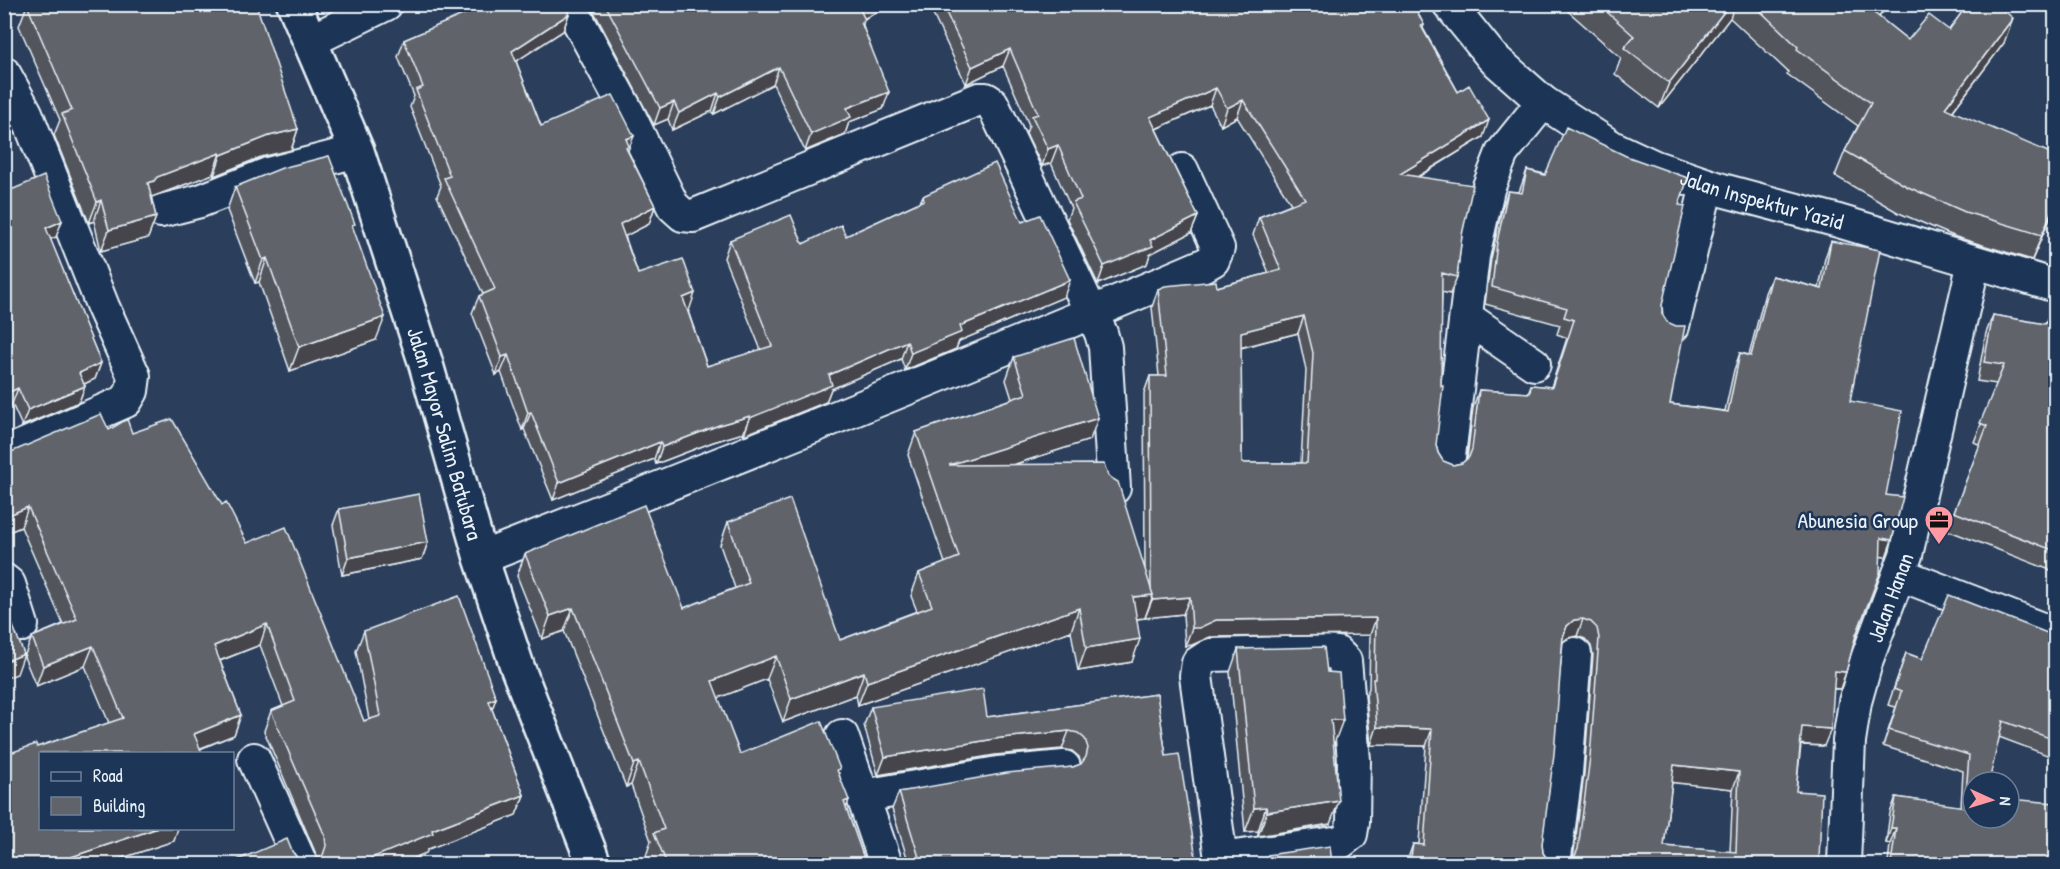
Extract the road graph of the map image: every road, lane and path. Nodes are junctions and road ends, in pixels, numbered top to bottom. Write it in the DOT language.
graph roads {
  1 [pos="294,4"];
  2 [pos="386,4"];
  3 [pos="569,4"];
  4 [pos="1449,4"];
  5 [pos="310,41"];
  6 [pos="4,73"];
  7 [pos="1543,102"];
  8 [pos="357,151"];
  9 [pos="1182,170"];
  10 [pos="1707,185"];
  11 [pos="161,212"];
  12 [pos="1974,262"];
  13 [pos="2055,286"];
  14 [pos="1093,313"];
  15 [pos="1466,316"];
  16 [pos="1673,326"];
  17 [pos="1534,364"];
  18 [pos="4,454"];
  19 [pos="1448,464"];
  20 [pos="1114,488"];
  21 [pos="481,558"];
  22 [pos="1899,574"];
  23 [pos="4,580"];
  24 [pos="22,625"];
  25 [pos="2039,628"];
  26 [pos="1575,654"];
  27 [pos="842,736"];
  28 [pos="254,759"];
  29 [pos="1064,767"];
  30 [pos="863,796"];
  31 [pos="1341,853"];
  32 [pos="1221,862"];
  33 [pos="301,864"];
  34 [pos="594,864"];
  35 [pos="886,864"];
  36 [pos="1554,864"];
  37 [pos="1844,864"];
  1 -- 5 [label="street, Jalan Mayor Salim Batubara"];
  2 -- 5 [label="street"];
  3 -- 14 [label="street"];
  4 -- 7 [label="street, Jalan Inspektur Yazid"];
  5 -- 8 [label="street, Jalan Mayor Salim Batubara"];
  6 -- 18 [label="street"];
  7 -- 10 [label="street, Jalan Inspektur Yazid"];
  7 -- 15 [label="street"];
  8 -- 11 [label="street"];
  8 -- 21 [label="street, Jalan Mayor Salim Batubara"];
  9 -- 14 [label="street"];
  10 -- 12 [label="street, Jalan Inspektur Yazid"];
  10 -- 16 [label="street"];
  12 -- 13 [label="street, Jalan Inspektur Yazid"];
  12 -- 22 [label="street, Jalan Hanan"];
  14 -- 20 [label="street"];
  14 -- 21 [label="street"];
  15 -- 17 [label="street"];
  15 -- 19 [label="street"];
  21 -- 34 [label="street, Jalan Mayor Salim Batubara"];
  22 -- 25 [label="street"];
  22 -- 37 [label="street, Jalan Hanan"];
  23 -- 24 [label="street"];
  26 -- 36 [label="street"];
  27 -- 30 [label="street"];
  28 -- 33 [label="street"];
  29 -- 30 [label="street"];
  30 -- 35 [label="street"];
  31 -- 32 [label="street"];
  31 -- 32 [label="street"];
}
